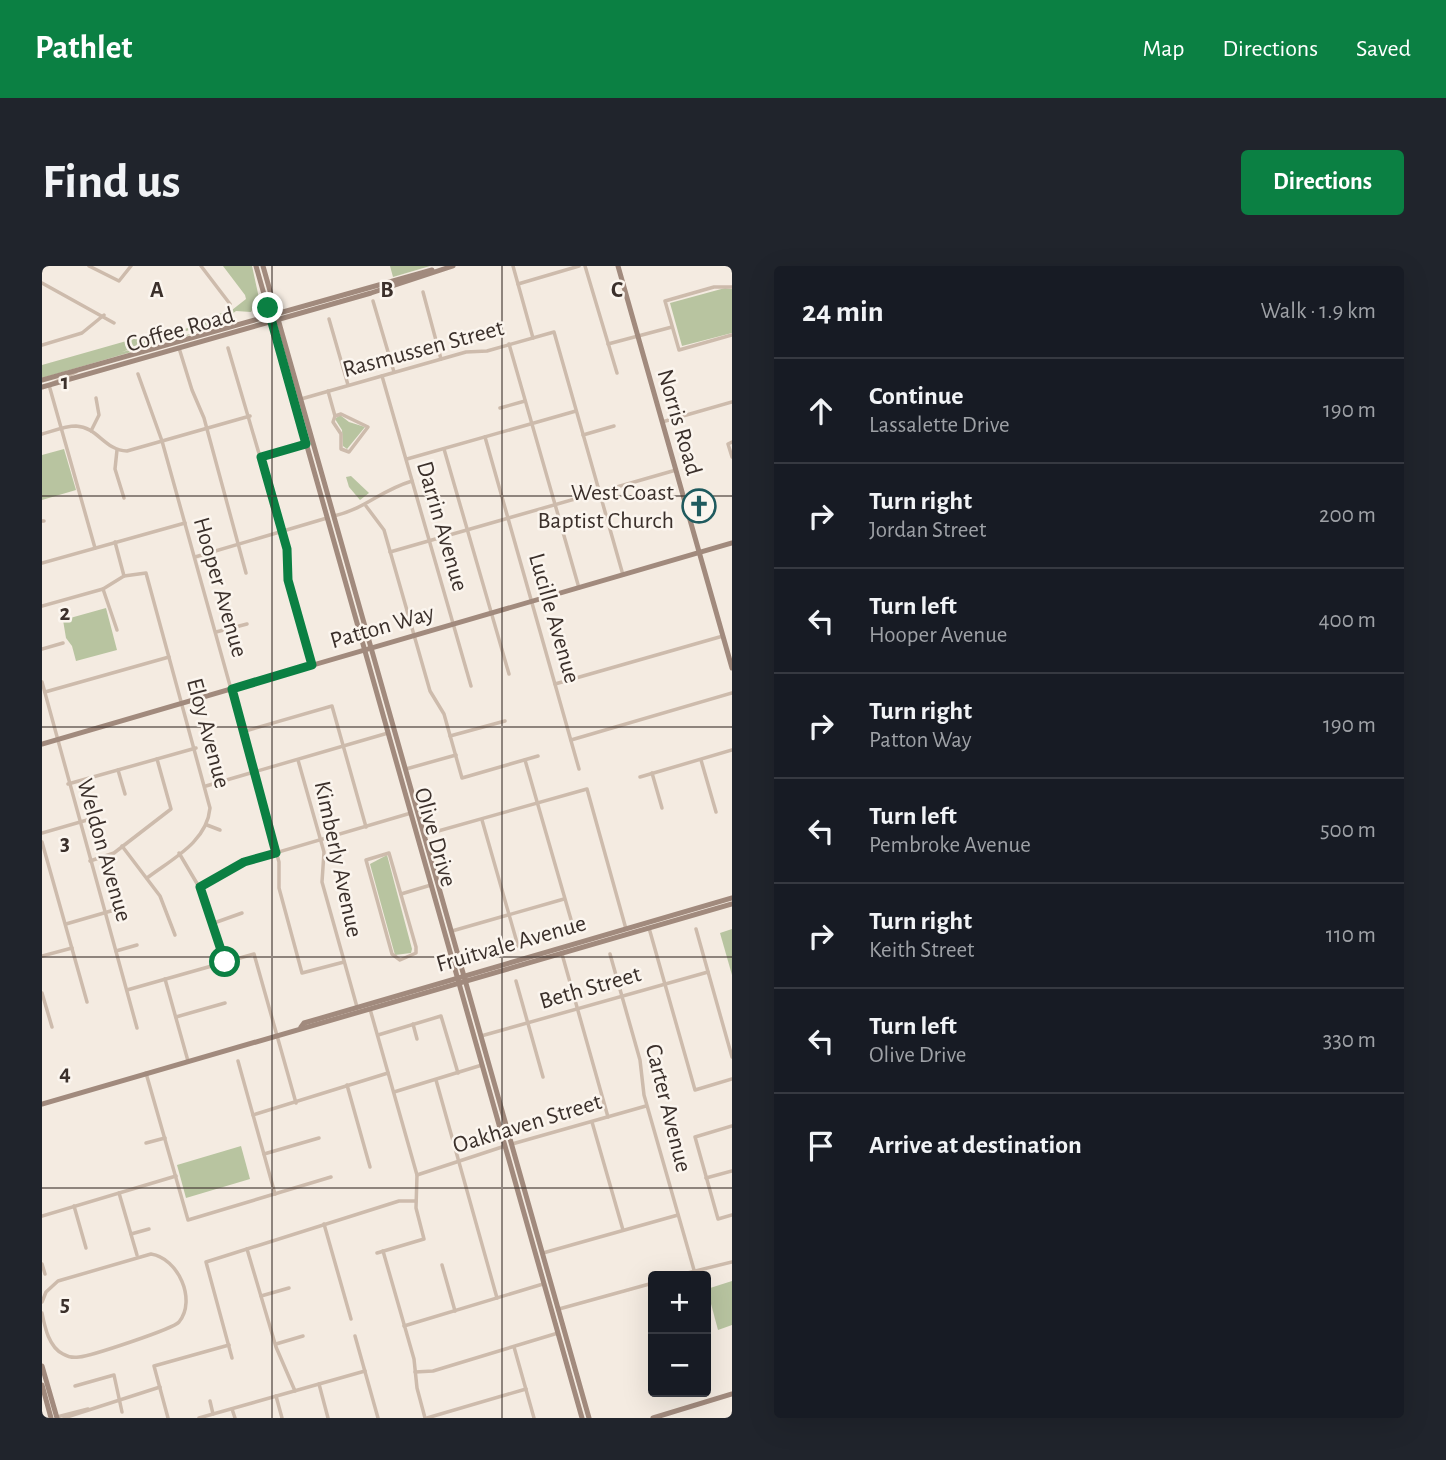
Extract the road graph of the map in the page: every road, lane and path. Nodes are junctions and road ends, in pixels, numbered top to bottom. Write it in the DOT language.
graph roads {
  1 [pos="89,266"];
  2 [pos="131,266"];
  3 [pos="201,266"];
  4 [pos="256,266"];
  5 [pos="264,266"];
  6 [pos="513,266"];
  7 [pos="579,266"];
  8 [pos="585,266"];
  9 [pos="618,266"];
  10 [pos="451,267"];
  11 [pos="42,284"];
  12 [pos="518,284"];
  13 [pos="732,287"];
  14 [pos="422,292"];
  15 [pos="373,301"];
  16 [pos="230,304"];
  17 [pos="104,315"];
  18 [pos="274,317"];
  19 [pos="329,319"];
  20 [pos="114,323"];
  21 [pos="672,327"];
  22 [pos="732,335"];
  23 [pos="638,336"];
  24 [pos="533,338"];
  25 [pos="509,344"];
  26 [pos="608,344"];
  27 [pos="42,345"];
  28 [pos="177,345"];
  29 [pos="228,348"];
  30 [pos="441,359"];
  31 [pos="78,370"];
  32 [pos="394,372"];
  33 [pos="617,373"];
  34 [pos="138,374"];
  35 [pos="382,376"];
  36 [pos="288,378"];
  37 [pos="42,380"];
  38 [pos="45,386"];
  39 [pos="348,386"];
  40 [pos="328,391"];
  41 [pos="96,398"];
  42 [pos="301,399"];
  43 [pos="525,401"];
  44 [pos="732,402"];
  45 [pos="500,408"];
  46 [pos="576,411"];
  47 [pos="335,415"];
  48 [pos="250,416"];
  49 [pos="662,422"];
  50 [pos="532,424"];
  51 [pos="614,426"];
  52 [pos="61,428"];
  53 [pos="207,428"];
  54 [pos="92,431"];
  55 [pos="42,434"];
  56 [pos="583,435"];
  57 [pos="485,437"];
  58 [pos="162,441"];
  59 [pos="730,443"];
  60 [pos="306,444"];
  61 [pos="444,449"];
  62 [pos="117,450"];
  63 [pos="261,457"];
  64 [pos="732,457"];
  65 [pos="406,460"];
  66 [pos="320,466"];
  67 [pos="676,470"];
  68 [pos="412,481"];
  69 [pos="600,492"];
  70 [pos="124,498"];
  71 [pos="555,505"];
  72 [pos="366,506"];
  73 [pos="331,517"];
  74 [pos="508,518"];
  75 [pos="185,523"];
  76 [pos="467,530"];
  77 [pos="282,532"];
  78 [pos="429,541"];
  79 [pos="115,542"];
  80 [pos="240,544"];
  81 [pos="732,544"];
  82 [pos="95,548"];
  83 [pos="390,552"];
  84 [pos="699,553"];
  85 [pos="195,556"];
  86 [pos="42,563"];
  87 [pos="246,573"];
  88 [pos="623,575"];
  89 [pos="124,576"];
  90 [pos="579,588"];
  91 [pos="103,589"];
  92 [pos="532,601"];
  93 [pos="42,606"];
  94 [pos="491,613"];
  95 [pos="247,624"];
  96 [pos="453,624"];
  97 [pos="117,630"];
  98 [pos="216,632"];
  99 [pos="414,635"];
  100 [pos="723,636"];
  101 [pos="63,643"];
  102 [pos="368,648"];
  103 [pos="42,649"];
  104 [pos="170,657"];
  105 [pos="312,665"];
  106 [pos="732,668"];
  107 [pos="509,674"];
  108 [pos="42,682"];
  109 [pos="555,684"];
  110 [pos="471,686"];
  111 [pos="232,689"];
  112 [pos="45,692"];
  113 [pos="732,693"];
  114 [pos="183,703"];
  115 [pos="506,720"];
  116 [pos="242,732"];
  117 [pos="388,733"];
  118 [pos="450,736"];
  119 [pos="58,739"];
  120 [pos="571,740"];
  121 [pos="42,744"];
  122 [pos="344,747"];
  123 [pos="196,748"];
  124 [pos="732,750"];
  125 [pos="456,755"];
  126 [pos="538,756"];
  127 [pos="403,758"];
  128 [pos="157,759"];
  129 [pos="701,759"];
  130 [pos="298,760"];
  131 [pos="525,760"];
  132 [pos="406,769"];
  133 [pos="579,769"];
  134 [pos="118,770"];
  135 [pos="253,772"];
  136 [pos="652,773"];
  137 [pos="640,776"];
  138 [pos="68,784"];
  139 [pos="206,786"];
  140 [pos="125,794"];
  141 [pos="538,803"];
  142 [pos="663,808"];
  143 [pos="716,812"];
  144 [pos="411,813"];
  145 [pos="94,818"];
  146 [pos="482,820"];
  147 [pos="79,823"];
  148 [pos="207,825"];
  149 [pos="366,827"];
  150 [pos="220,830"];
  151 [pos="42,833"];
  152 [pos="424,835"];
  153 [pos="321,840"];
  154 [pos="42,842"];
  155 [pos="122,846"];
  156 [pos="179,853"];
  157 [pos="276,853"];
  158 [pos="90,861"];
  159 [pos="147,878"];
  160 [pos="431,885"];
  161 [pos="200,887"];
  162 [pos="401,894"];
  163 [pos="732,898"];
  164 [pos="565,899"];
  165 [pos="443,904"];
  166 [pos="722,904"];
  167 [pos="732,904"];
  168 [pos="121,908"];
  169 [pos="105,913"];
  170 [pos="242,913"];
  171 [pos="509,915"];
  172 [pos="214,923"];
  173 [pos="65,924"];
  174 [pos="649,928"];
  175 [pos="696,929"];
  176 [pos="573,930"];
  177 [pos="452,931"];
  178 [pos="627,931"];
  179 [pos="175,935"];
  180 [pos="137,945"];
  181 [pos="518,946"];
  182 [pos="72,948"];
  183 [pos="116,951"];
  184 [pos="561,953"];
  185 [pos="610,954"];
  186 [pos="42,956"];
  187 [pos="225,962"];
  188 [pos="344,962"];
  189 [pos="708,972"];
  190 [pos="465,977"];
  191 [pos="165,979"];
  192 [pos="458,979"];
  193 [pos="516,981"];
  194 [pos="665,984"];
  195 [pos="127,990"];
  196 [pos="42,993"];
  197 [pos="622,996"];
  198 [pos="87,1002"];
  199 [pos="225,1003"];
  200 [pos="357,1007"];
  201 [pos="370,1009"];
  202 [pos="577,1009"];
  203 [pos="344,1016"];
  204 [pos="176,1017"];
  205 [pos="528,1023"];
  206 [pos="412,1024"];
  207 [pos="52,1027"];
  208 [pos="301,1027"];
  209 [pos="137,1028"];
  210 [pos="276,1034"];
  211 [pos="378,1035"];
  212 [pos="481,1036"];
  213 [pos="417,1039"];
  214 [pos="732,1057"];
  215 [pos="188,1061"];
  216 [pos="238,1061"];
  217 [pos="482,1065"];
  218 [pos="146,1073"];
  219 [pos="388,1073"];
  220 [pos="458,1073"];
  221 [pos="543,1077"];
  222 [pos="732,1079"];
  223 [pos="436,1080"];
  224 [pos="347,1085"];
  225 [pos="394,1092"];
  226 [pos="296,1102"];
  227 [pos="42,1104"];
  228 [pos="647,1106"];
  229 [pos="253,1115"];
  230 [pos="607,1117"];
  231 [pos="592,1122"];
  232 [pos="732,1126"];
  233 [pos="165,1138"];
  234 [pos="319,1138"];
  235 [pos="146,1143"];
  236 [pos="509,1145"];
  237 [pos="264,1154"];
  238 [pos="459,1162"];
  239 [pos="370,1167"];
  240 [pos="732,1171"];
  241 [pos="417,1175"];
  242 [pos="176,1176"];
  243 [pos="331,1177"];
  244 [pos="706,1178"];
  245 [pos="119,1193"];
  246 [pos="275,1194"];
  247 [pos="416,1201"];
  248 [pos="74,1206"];
  249 [pos="678,1214"];
  250 [pos="42,1216"];
  251 [pos="732,1216"];
  252 [pos="324,1224"];
  253 [pos="149,1229"];
  254 [pos="623,1230"];
  255 [pos="131,1234"];
  256 [pos="86,1248"];
  257 [pos="247,1249"];
  258 [pos="383,1251"];
  259 [pos="377,1253"];
  260 [pos="543,1253"];
  261 [pos="137,1255"];
  262 [pos="732,1262"];
  263 [pos="42,1264"];
  264 [pos="442,1265"];
  265 [pos="694,1270"];
  266 [pos="691,1271"];
  267 [pos="45,1274"];
  268 [pos="648,1284"];
  269 [pos="545,1286"];
  270 [pos="289,1288"];
  271 [pos="261,1296"];
  272 [pos="497,1298"];
  273 [pos="42,1302"];
  274 [pos="559,1309"];
  275 [pos="455,1311"];
  276 [pos="42,1313"];
  277 [pos="351,1319"];
  278 [pos="43,1326"];
  279 [pos="404,1326"];
  280 [pos="558,1333"];
  281 [pos="303,1336"];
  282 [pos="355,1336"];
  283 [pos="275,1344"];
  284 [pos="229,1345"];
  285 [pos="514,1347"];
  286 [pos="233,1357"];
  287 [pos="42,1366"];
  288 [pos="365,1371"];
  289 [pos="415,1373"];
  290 [pos="319,1384"];
  291 [pos="75,1386"];
  292 [pos="43,1387"];
  293 [pos="160,1387"];
  294 [pos="526,1389"];
  295 [pos="295,1391"];
  296 [pos="732,1394"];
  297 [pos="275,1396"];
  298 [pos="120,1398"];
  299 [pos="210,1401"];
  300 [pos="88,1409"];
  301 [pos="232,1409"];
  302 [pos="122,1412"];
  303 [pos="213,1414"];
  304 [pos="51,1418"];
  305 [pos="58,1418"];
  306 [pos="64,1418"];
  307 [pos="169,1418"];
  308 [pos="199,1418"];
  309 [pos="235,1418"];
  310 [pos="282,1418"];
  311 [pos="328,1418"];
  312 [pos="379,1418"];
  313 [pos="426,1418"];
  314 [pos="534,1418"];
  315 [pos="582,1418"];
  316 [pos="589,1418"];
  317 [pos="653,1418"];
  1 -- 2 [label="street"];
  3 -- 16 [label="street"];
  4 -- 18 [label="main road, Olive Drive"];
  5 -- 18 [label="main road, Olive Drive"];
  6 -- 12 [label="street"];
  7 -- 12 [label="street"];
  8 -- 26 [label="street"];
  9 -- 23 [label="main road, Norris Road"];
  10 -- 18 [label="main road, Coffee Road"];
  11 -- 17 [label="street"];
  12 -- 24 [label="street"];
  13 -- 21 [label="street"];
  14 -- 30 [label="street"];
  15 -- 32 [label="street"];
  17 -- 20 [label="street"];
  17 -- 27 [label="street"];
  18 -- 28 [label="main road, Coffee Road"];
  18 -- 28 [label="main road, Coffee Road"];
  18 -- 36 [label="main road, Olive Drive"];
  18 -- 42 [label="main road, Olive Drive"];
  19 -- 39 [label="street"];
  21 -- 22 [label="street"];
  21 -- 23 [label="street"];
  23 -- 26 [label="street"];
  23 -- 49 [label="main road, Norris Road"];
  24 -- 25 [label="street, Rasmussen Street"];
  24 -- 46 [label="street, Rasmussen Street"];
  25 -- 30 [label="street, Rasmussen Street"];
  25 -- 43 [label="street"];
  26 -- 33 [label="street"];
  28 -- 31 [label="main road, Coffee Road"];
  28 -- 38 [label="main road, Coffee Road"];
  28 -- 53 [label="street"];
  29 -- 48 [label="street"];
  30 -- 32 [label="street, Rasmussen Street"];
  31 -- 37 [label="main road, Coffee Road"];
  31 -- 38 [label="street"];
  32 -- 35 [label="street, Rasmussen Street"];
  34 -- 58 [label="street, Hooper Avenue"];
  35 -- 39 [label="street, Rasmussen Street"];
  35 -- 65 [label="street, Darrin Avenue"];
  36 -- 42 [label="main road"];
  36 -- 60 [label="main road, Olive Drive"];
  38 -- 52 [label="street"];
  39 -- 40 [label="street, Rasmussen Street"];
  40 -- 42 [label="street, Rasmussen Street"];
  40 -- 47 [label="street"];
  41 -- 54 [label="street"];
  42 -- 66 [label="main road, Olive Drive"];
  43 -- 45 [label="street"];
  43 -- 50 [label="street"];
  44 -- 49 [label="street"];
  46 -- 50 [label="street"];
  46 -- 56 [label="street"];
  47 -- 47 [label="street"];
  48 -- 53 [label="street"];
  48 -- 63 [label="street"];
  49 -- 67 [label="main road, Norris Road"];
  50 -- 57 [label="street"];
  50 -- 71 [label="street"];
  51 -- 56 [label="street"];
  52 -- 54 [label="street"];
  52 -- 55 [label="street"];
  52 -- 82 [label="street"];
  53 -- 58 [label="street"];
  53 -- 80 [label="street"];
  54 -- 62 [label="street"];
  56 -- 69 [label="street"];
  57 -- 61 [label="street"];
  57 -- 74 [label="street, Lucille Avenue"];
  58 -- 62 [label="street"];
  58 -- 75 [label="street, Hooper Avenue"];
  59 -- 64 [label="street"];
  60 -- 63 [label="street"];
  60 -- 66 [label="main road"];
  60 -- 73 [label="main road, Olive Drive"];
  61 -- 65 [label="street"];
  61 -- 76 [label="street"];
  62 -- 70 [label="street"];
  63 -- 77 [label="street"];
  65 -- 68 [label="street, Darrin Avenue"];
  66 -- 73 [label="main road, Olive Drive"];
  67 -- 69 [label="street"];
  67 -- 84 [label="main road, Norris Road"];
  68 -- 72 [label="street"];
  68 -- 78 [label="street, Darrin Avenue"];
  69 -- 71 [label="street"];
  69 -- 88 [label="street"];
  71 -- 74 [label="street"];
  71 -- 90 [label="street"];
  72 -- 73 [label="street"];
  72 -- 83 [label="street"];
  73 -- 77 [label="street"];
  73 -- 102 [label="main road, Olive Drive"];
  73 -- 102 [label="main road, Olive Drive"];
  74 -- 76 [label="street"];
  74 -- 92 [label="street, Lucille Avenue"];
  75 -- 79 [label="street"];
  75 -- 85 [label="street, Hooper Avenue"];
  76 -- 78 [label="street"];
  76 -- 94 [label="street"];
  77 -- 80 [label="street"];
  77 -- 105 [label="street"];
  78 -- 83 [label="street"];
  78 -- 96 [label="street, Darrin Avenue"];
  79 -- 82 [label="street"];
  79 -- 89 [label="street"];
  80 -- 85 [label="street"];
  80 -- 87 [label="street"];
  81 -- 84 [label="main road, Patton Way"];
  82 -- 86 [label="street"];
  83 -- 99 [label="street"];
  84 -- 88 [label="main road, Patton Way"];
  84 -- 100 [label="main road, Norris Road"];
  85 -- 98 [label="street, Hooper Avenue"];
  88 -- 90 [label="main road, Patton Way"];
  89 -- 91 [label="street"];
  89 -- 104 [label="street, Eloy Avenue"];
  90 -- 92 [label="main road, Patton Way"];
  91 -- 93 [label="street"];
  91 -- 97 [label="street"];
  92 -- 94 [label="main road, Patton Way"];
  92 -- 109 [label="street, Lucille Avenue"];
  94 -- 96 [label="main road, Patton Way"];
  94 -- 107 [label="street"];
  95 -- 98 [label="street"];
  96 -- 99 [label="main road, Patton Way"];
  96 -- 110 [label="street, Darrin Avenue"];
  98 -- 111 [label="street, Hooper Avenue"];
  99 -- 102 [label="main road, Patton Way"];
  99 -- 118 [label="street"];
  100 -- 106 [label="main road, Norris Road"];
  100 -- 109 [label="street"];
  101 -- 103 [label="street"];
  102 -- 105 [label="main road, Patton Way"];
  102 -- 117 [label="main road, Olive Drive"];
  102 -- 127 [label="main road, Olive Drive"];
  104 -- 112 [label="street"];
  104 -- 114 [label="street, Eloy Avenue"];
  105 -- 111 [label="main road, Patton Way"];
  108 -- 112 [label="street, Weldon Avenue"];
  109 -- 120 [label="street, Lucille Avenue"];
  111 -- 114 [label="main road, Patton Way"];
  111 -- 116 [label="street, Hooper Avenue"];
  112 -- 119 [label="street, Weldon Avenue"];
  113 -- 120 [label="street"];
  114 -- 119 [label="main road, Patton Way"];
  114 -- 123 [label="street, Eloy Avenue"];
  115 -- 118 [label="street"];
  116 -- 122 [label="street"];
  116 -- 135 [label="street, Hooper Avenue"];
  117 -- 122 [label="street"];
  117 -- 127 [label="main road"];
  117 -- 144 [label="main road, Olive Drive"];
  118 -- 125 [label="street"];
  119 -- 121 [label="main road, Patton Way"];
  119 -- 138 [label="street, Weldon Avenue"];
  120 -- 133 [label="street, Lucille Avenue"];
  122 -- 130 [label="street"];
  122 -- 149 [label="street"];
  123 -- 128 [label="street"];
  123 -- 139 [label="street, Eloy Avenue"];
  124 -- 129 [label="street"];
  125 -- 131 [label="street"];
  125 -- 132 [label="street"];
  126 -- 131 [label="street"];
  127 -- 132 [label="main road, Olive Drive"];
  128 -- 134 [label="street"];
  128 -- 155 [label="street"];
  129 -- 136 [label="street"];
  129 -- 143 [label="street"];
  130 -- 135 [label="street"];
  130 -- 153 [label="street, Kimberly Avenue"];
  131 -- 141 [label="street"];
  132 -- 152 [label="main road, Olive Drive"];
  134 -- 138 [label="street"];
  134 -- 140 [label="street"];
  135 -- 139 [label="street"];
  135 -- 157 [label="street, Hooper Avenue"];
  136 -- 137 [label="street"];
  136 -- 142 [label="street"];
  138 -- 147 [label="street, Weldon Avenue"];
  139 -- 148 [label="street, Eloy Avenue"];
  141 -- 146 [label="street"];
  141 -- 164 [label="street"];
  141 -- 178 [label="street"];
  144 -- 149 [label="street"];
  144 -- 152 [label="main road"];
  144 -- 160 [label="main road, Olive Drive"];
  145 -- 147 [label="street"];
  146 -- 152 [label="street"];
  146 -- 171 [label="street"];
  147 -- 151 [label="street"];
  147 -- 158 [label="street, Weldon Avenue"];
  148 -- 150 [label="street"];
  148 -- 156 [label="street, Eloy Avenue"];
  149 -- 153 [label="street"];
  152 -- 165 [label="main road, Olive Drive"];
  153 -- 157 [label="street"];
  153 -- 188 [label="street, Kimberly Avenue"];
  154 -- 173 [label="street"];
  155 -- 158 [label="street"];
  155 -- 159 [label="street"];
  156 -- 159 [label="street, Eloy Avenue"];
  156 -- 161 [label="street"];
  157 -- 161 [label="street"];
  157 -- 188 [label="street, Hooper Avenue"];
  158 -- 169 [label="street, Weldon Avenue"];
  159 -- 179 [label="street"];
  160 -- 162 [label="street"];
  160 -- 165 [label="main road"];
  160 -- 192 [label="main road, Olive Drive"];
  161 -- 172 [label="street"];
  162 -- 162 [label="street"];
  163 -- 166 [label="main road, Fruitvale Avenue"];
  164 -- 171 [label="street"];
  164 -- 176 [label="street"];
  165 -- 177 [label="main road, Olive Drive"];
  166 -- 167 [label="main road, Fruitvale Avenue"];
  166 -- 174 [label="main road, Fruitvale Avenue"];
  166 -- 178 [label="main road, Fruitvale Avenue"];
  168 -- 169 [label="street"];
  169 -- 173 [label="street"];
  169 -- 183 [label="street, Weldon Avenue"];
  170 -- 172 [label="street"];
  171 -- 177 [label="street"];
  171 -- 181 [label="street"];
  172 -- 187 [label="street"];
  173 -- 182 [label="street"];
  174 -- 178 [label="main road, Fruitvale Avenue"];
  174 -- 194 [label="street"];
  175 -- 189 [label="street"];
  177 -- 190 [label="main road, Olive Drive"];
  178 -- 184 [label="main road, Fruitvale Avenue"];
  178 -- 190 [label="main road, Fruitvale Avenue"];
  180 -- 183 [label="street"];
  182 -- 186 [label="street"];
  182 -- 198 [label="street"];
  183 -- 195 [label="street, Weldon Avenue"];
  184 -- 190 [label="main road, Fruitvale Avenue"];
  184 -- 202 [label="street"];
  185 -- 197 [label="street, Carter Avenue"];
  187 -- 191 [label="street"];
  187 -- 210 [label="street"];
  188 -- 200 [label="street, Kimberly Avenue"];
  189 -- 194 [label="street, Beth Street"];
  189 -- 214 [label="street"];
  190 -- 192 [label="main road, Fruitvale Avenue"];
  190 -- 212 [label="main road, Olive Drive"];
  191 -- 195 [label="street"];
  191 -- 204 [label="street"];
  192 -- 200 [label="main road, Fruitvale Avenue"];
  192 -- 201 [label="main road, Fruitvale Avenue"];
  192 -- 217 [label="main road, Olive Drive"];
  193 -- 205 [label="street"];
  194 -- 197 [label="street, Beth Street"];
  194 -- 222 [label="street"];
  195 -- 209 [label="street, Weldon Avenue"];
  196 -- 207 [label="street"];
  197 -- 202 [label="street, Beth Street"];
  197 -- 228 [label="street, Carter Avenue"];
  199 -- 204 [label="street"];
  200 -- 203 [label="main road"];
  200 -- 208 [label="main road, Fruitvale Avenue"];
  201 -- 203 [label="main road, Fruitvale Avenue"];
  201 -- 211 [label="street"];
  202 -- 205 [label="street, Beth Street"];
  202 -- 230 [label="street"];
  203 -- 208 [label="main road, Fruitvale Avenue"];
  204 -- 215 [label="street"];
  205 -- 212 [label="street, Beth Street"];
  205 -- 221 [label="street"];
  206 -- 211 [label="street"];
  206 -- 213 [label="street"];
  206 -- 220 [label="street"];
  208 -- 210 [label="main road, Fruitvale Avenue"];
  210 -- 215 [label="main road, Fruitvale Avenue"];
  210 -- 226 [label="street"];
  211 -- 219 [label="street"];
  212 -- 236 [label="main road, Olive Drive"];
  215 -- 218 [label="main road, Fruitvale Avenue"];
  216 -- 229 [label="street"];
  217 -- 220 [label="street"];
  217 -- 236 [label="main road, Olive Drive"];
  218 -- 227 [label="main road, Fruitvale Avenue"];
  218 -- 233 [label="street"];
  219 -- 224 [label="street"];
  219 -- 225 [label="street"];
  220 -- 223 [label="street"];
  223 -- 225 [label="street"];
  223 -- 238 [label="street"];
  224 -- 226 [label="street"];
  224 -- 239 [label="street"];
  225 -- 241 [label="street"];
  226 -- 229 [label="street"];
  228 -- 230 [label="street, Oakhaven Street"];
  228 -- 249 [label="street, Carter Avenue"];
  229 -- 237 [label="street"];
  230 -- 231 [label="street, Oakhaven Street"];
  231 -- 236 [label="street, Oakhaven Street"];
  231 -- 254 [label="street"];
  232 -- 244 [label="street"];
  233 -- 235 [label="street"];
  233 -- 242 [label="street"];
  234 -- 237 [label="street"];
  236 -- 238 [label="street, Oakhaven Street"];
  236 -- 260 [label="main road, Olive Drive"];
  236 -- 269 [label="main road, Olive Drive"];
  237 -- 246 [label="street"];
  238 -- 241 [label="street, Oakhaven Street"];
  238 -- 272 [label="street"];
  240 -- 244 [label="street"];
  241 -- 247 [label="street"];
  242 -- 245 [label="street"];
  242 -- 246 [label="street"];
  243 -- 246 [label="street"];
  244 -- 251 [label="street"];
  245 -- 248 [label="street"];
  245 -- 255 [label="street"];
  247 -- 252 [label="street"];
  247 -- 258 [label="street"];
  248 -- 250 [label="street"];
  248 -- 256 [label="street"];
  249 -- 254 [label="street"];
  249 -- 265 [label="street, Carter Avenue"];
  252 -- 257 [label="street"];
  252 -- 277 [label="street"];
  253 -- 255 [label="street"];
  254 -- 260 [label="street"];
  255 -- 261 [label="street"];
  257 -- 271 [label="street"];
  257 -- 284 [label="street"];
  258 -- 259 [label="street"];
  258 -- 279 [label="street"];
  260 -- 274 [label="main road, Olive Drive"];
  262 -- 265 [label="street"];
  263 -- 267 [label="street"];
  264 -- 275 [label="street"];
  265 -- 266 [label="street"];
  268 -- 274 [label="street"];
  269 -- 272 [label="street"];
  269 -- 274 [label="main road"];
  269 -- 280 [label="main road, Olive Drive"];
  270 -- 271 [label="street"];
  271 -- 283 [label="street"];
  272 -- 275 [label="street"];
  273 -- 278 [label="street"];
  274 -- 316 [label="main road, Olive Drive"];
  275 -- 279 [label="street"];
  276 -- 278 [label="street"];
  279 -- 289 [label="street"];
  280 -- 285 [label="street"];
  280 -- 315 [label="main road, Olive Drive"];
  281 -- 283 [label="street"];
  282 -- 288 [label="street"];
  283 -- 295 [label="street"];
  284 -- 286 [label="street"];
  284 -- 293 [label="street"];
  285 -- 289 [label="street"];
  285 -- 294 [label="street"];
  287 -- 305 [label="main road"];
  288 -- 290 [label="street"];
  288 -- 312 [label="street"];
  289 -- 313 [label="street"];
  290 -- 295 [label="street"];
  290 -- 311 [label="street"];
  291 -- 298 [label="street"];
  292 -- 304 [label="main road"];
  292 -- 305 [label="main road"];
  293 -- 298 [label="street"];
  293 -- 307 [label="street"];
  294 -- 313 [label="street"];
  294 -- 314 [label="street"];
  295 -- 297 [label="street"];
  296 -- 317 [label="main road"];
  297 -- 301 [label="street"];
  297 -- 310 [label="street"];
  298 -- 300 [label="street"];
  298 -- 302 [label="street"];
  299 -- 303 [label="street"];
  300 -- 305 [label="street"];
  300 -- 306 [label="street"];
  301 -- 303 [label="street"];
  301 -- 309 [label="street"];
  303 -- 308 [label="street"];
}
